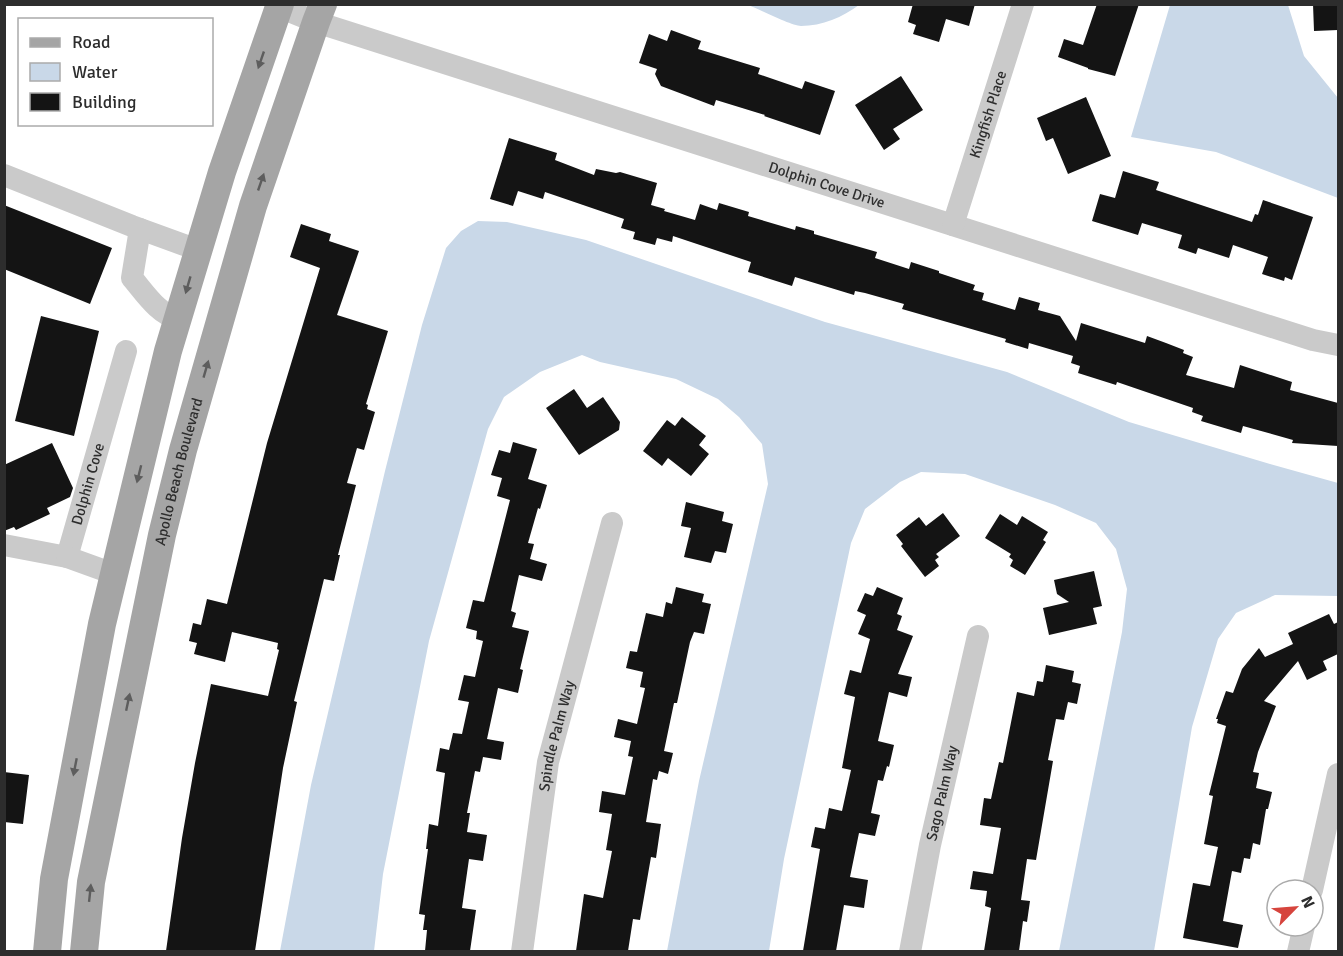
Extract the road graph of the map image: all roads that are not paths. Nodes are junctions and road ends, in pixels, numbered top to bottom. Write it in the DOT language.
graph roads {
  1 [pos="1023,4"];
  2 [pos="279,6"];
  3 [pos="320,13"];
  4 [pos="4,175"];
  5 [pos="953,225"];
  6 [pos="136,228"];
  7 [pos="198,250"];
  8 [pos="178,319"];
  9 [pos="1338,345"];
  10 [pos="126,351"];
  11 [pos="612,523"];
  12 [pos="4,545"];
  13 [pos="67,556"];
  14 [pos="114,574"];
  15 [pos="978,636"];
  16 [pos="1338,774"];
  17 [pos="1315,878"];
  18 [pos="47,951"];
  19 [pos="84,951"];
  20 [pos="522,951"];
  21 [pos="910,951"];
  1 -- 5 [label="street, Kingfish Place"];
  2 -- 3 [label="street, Dolphin Cove Drive"];
  2 -- 7 [label="main road, one-way"];
  3 -- 5 [label="street, Dolphin Cove Drive"];
  19 -- 3 [label="main road, Apollo Beach Boulevard, one-way"];
  4 -- 6 [label="street"];
  5 -- 9 [label="street, Dolphin Cove Drive"];
  6 -- 7 [label="street"];
  6 -- 8 [label="street"];
  7 -- 8 [label="main road, one-way"];
  8 -- 14 [label="main road, one-way"];
  10 -- 13 [label="street, Dolphin Cove"];
  11 -- 20 [label="street, Spindle Palm Way"];
  12 -- 13 [label="street"];
  13 -- 14 [label="street"];
  14 -- 18 [label="main road, one-way"];
  15 -- 21 [label="street, Sago Palm Way"];
  16 -- 17 [label="street"];
}
